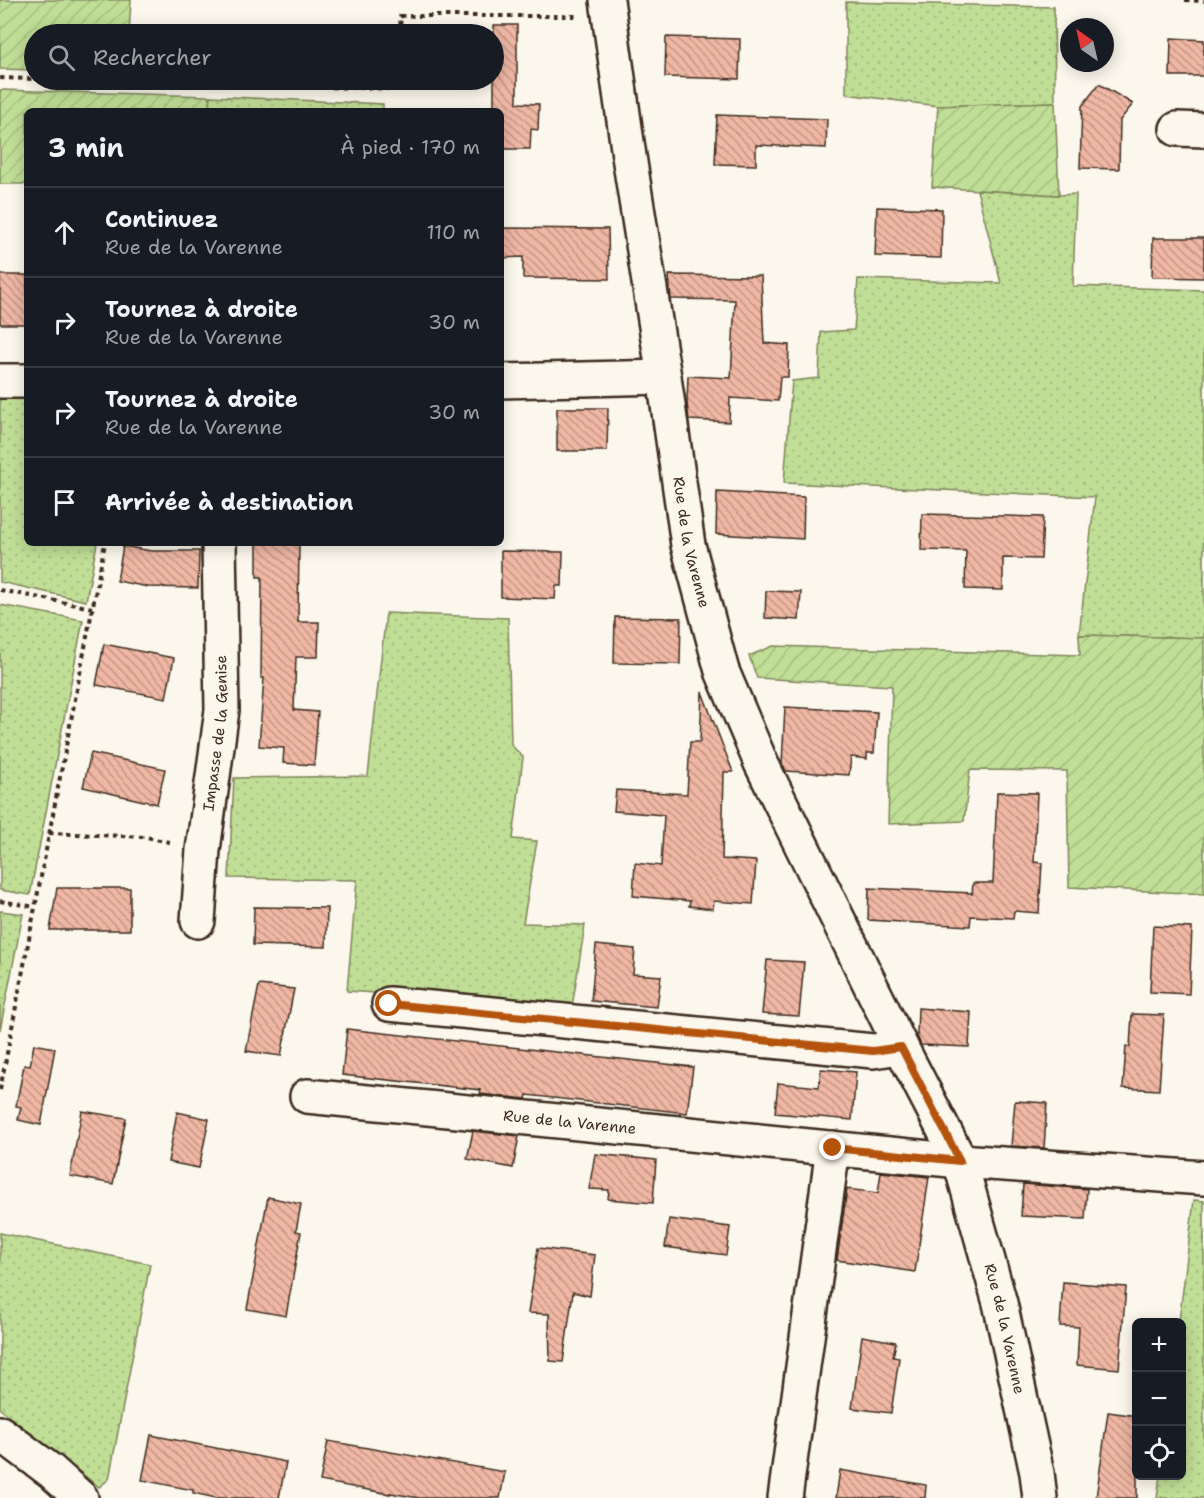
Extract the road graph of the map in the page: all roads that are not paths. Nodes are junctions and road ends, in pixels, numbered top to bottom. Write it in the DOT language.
graph roads {
  1 [pos="608,8"];
  2 [pos="664,377"];
  3 [pos="0,381"];
  4 [pos="24,381"];
  5 [pos="504,381"];
  6 [pos="219,546"];
  7 [pos="198,921"];
  8 [pos="389,1004"];
  9 [pos="901,1047"];
  10 [pos="307,1096"];
  11 [pos="833,1148"];
  12 [pos="960,1161"];
  13 [pos="1204,1178"];
  14 [pos="0,1433"];
  15 [pos="81,1498"];
  16 [pos="785,1498"];
  17 [pos="1040,1498"];
  1 -- 2 [label="street, Rue de la Varenne"];
  2 -- 5 [label="street"];
  2 -- 9 [label="street, Rue de la Varenne"];
  3 -- 4 [label="street"];
  6 -- 7 [label="street, Impasse de la Genise"];
  8 -- 9 [label="street"];
  9 -- 12 [label="street, Rue de la Varenne"];
  10 -- 11 [label="street, Rue de la Varenne"];
  11 -- 12 [label="street, Rue de la Varenne"];
  11 -- 16 [label="street"];
  12 -- 13 [label="street, Rue de la Varenne"];
  12 -- 17 [label="street, Rue de la Varenne"];
  14 -- 15 [label="street"];
}
